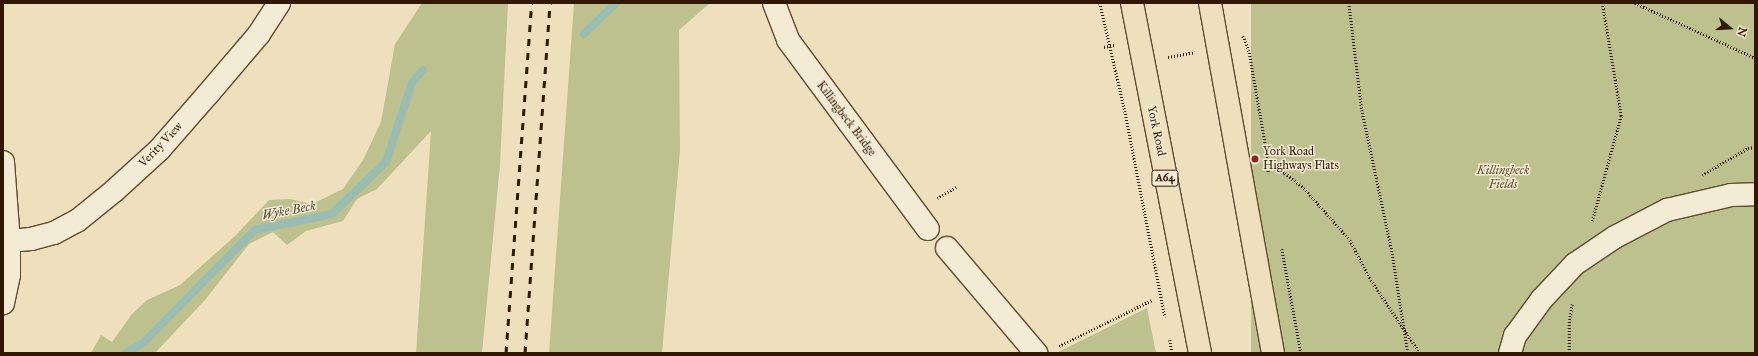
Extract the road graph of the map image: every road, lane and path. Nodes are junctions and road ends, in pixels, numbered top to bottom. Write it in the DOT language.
graph roads {
  1 [pos="279,3"];
  2 [pos="774,3"];
  3 [pos="1100,3"];
  4 [pos="1132,3"];
  5 [pos="1210,3"];
  6 [pos="1349,3"];
  7 [pos="1602,3"];
  8 [pos="1634,3"];
  9 [pos="1138,40"];
  10 [pos="1110,46"];
  11 [pos="1104,47"];
  12 [pos="1164,50"];
  13 [pos="1201,50"];
  14 [pos="1249,50"];
  15 [pos="1755,58"];
  16 [pos="1251,64"];
  17 [pos="1224,70"];
  18 [pos="1621,116"];
  19 [pos="3,162"];
  20 [pos="1270,165"];
  21 [pos="1275,169"];
  22 [pos="1755,194"];
  23 [pos="4,198"];
  24 [pos="928,229"];
  25 [pos="10,241"];
  26 [pos="947,248"];
  27 [pos="1152,300"];
  28 [pos="3,303"];
  29 [pos="1167,324"];
  30 [pos="1405,332"];
  31 [pos="1170,339"];
  32 [pos="1057,346"];
  33 [pos="1036,353"];
  34 [pos="1172,353"];
  35 [pos="1200,353"];
  36 [pos="1273,353"];
  37 [pos="1408,353"];
  38 [pos="1420,353"];
  39 [pos="1510,353"];
  1 -- 25 [label="street, Verity View"];
  2 -- 24 [label="street, Killingbeck Bridge"];
  3 -- 10 [label="path"];
  4 -- 9 [label="highway, York Road / A64"];
  5 -- 17 [label="highway"];
  6 -- 30 [label="path"];
  7 -- 18 [label="path"];
  8 -- 15 [label="path"];
  9 -- 10 [label="path"];
  9 -- 35 [label="highway, York Road / A64"];
  10 -- 11 [label="path"];
  10 -- 29 [label="path"];
  12 -- 13 [label="path"];
  14 -- 16 [label="path"];
  16 -- 17 [label="path"];
  16 -- 20 [label="path"];
  17 -- 36 [label="highway"];
  19 -- 23 [label="street"];
  21 -- 30 [label="path"];
  22 -- 39 [label="street"];
  23 -- 25 [label="street"];
  25 -- 28 [label="street"];
  26 -- 33 [label="street"];
  27 -- 32 [label="path"];
  30 -- 37 [label="path"];
  30 -- 38 [label="path"];
  31 -- 34 [label="path"];
}
